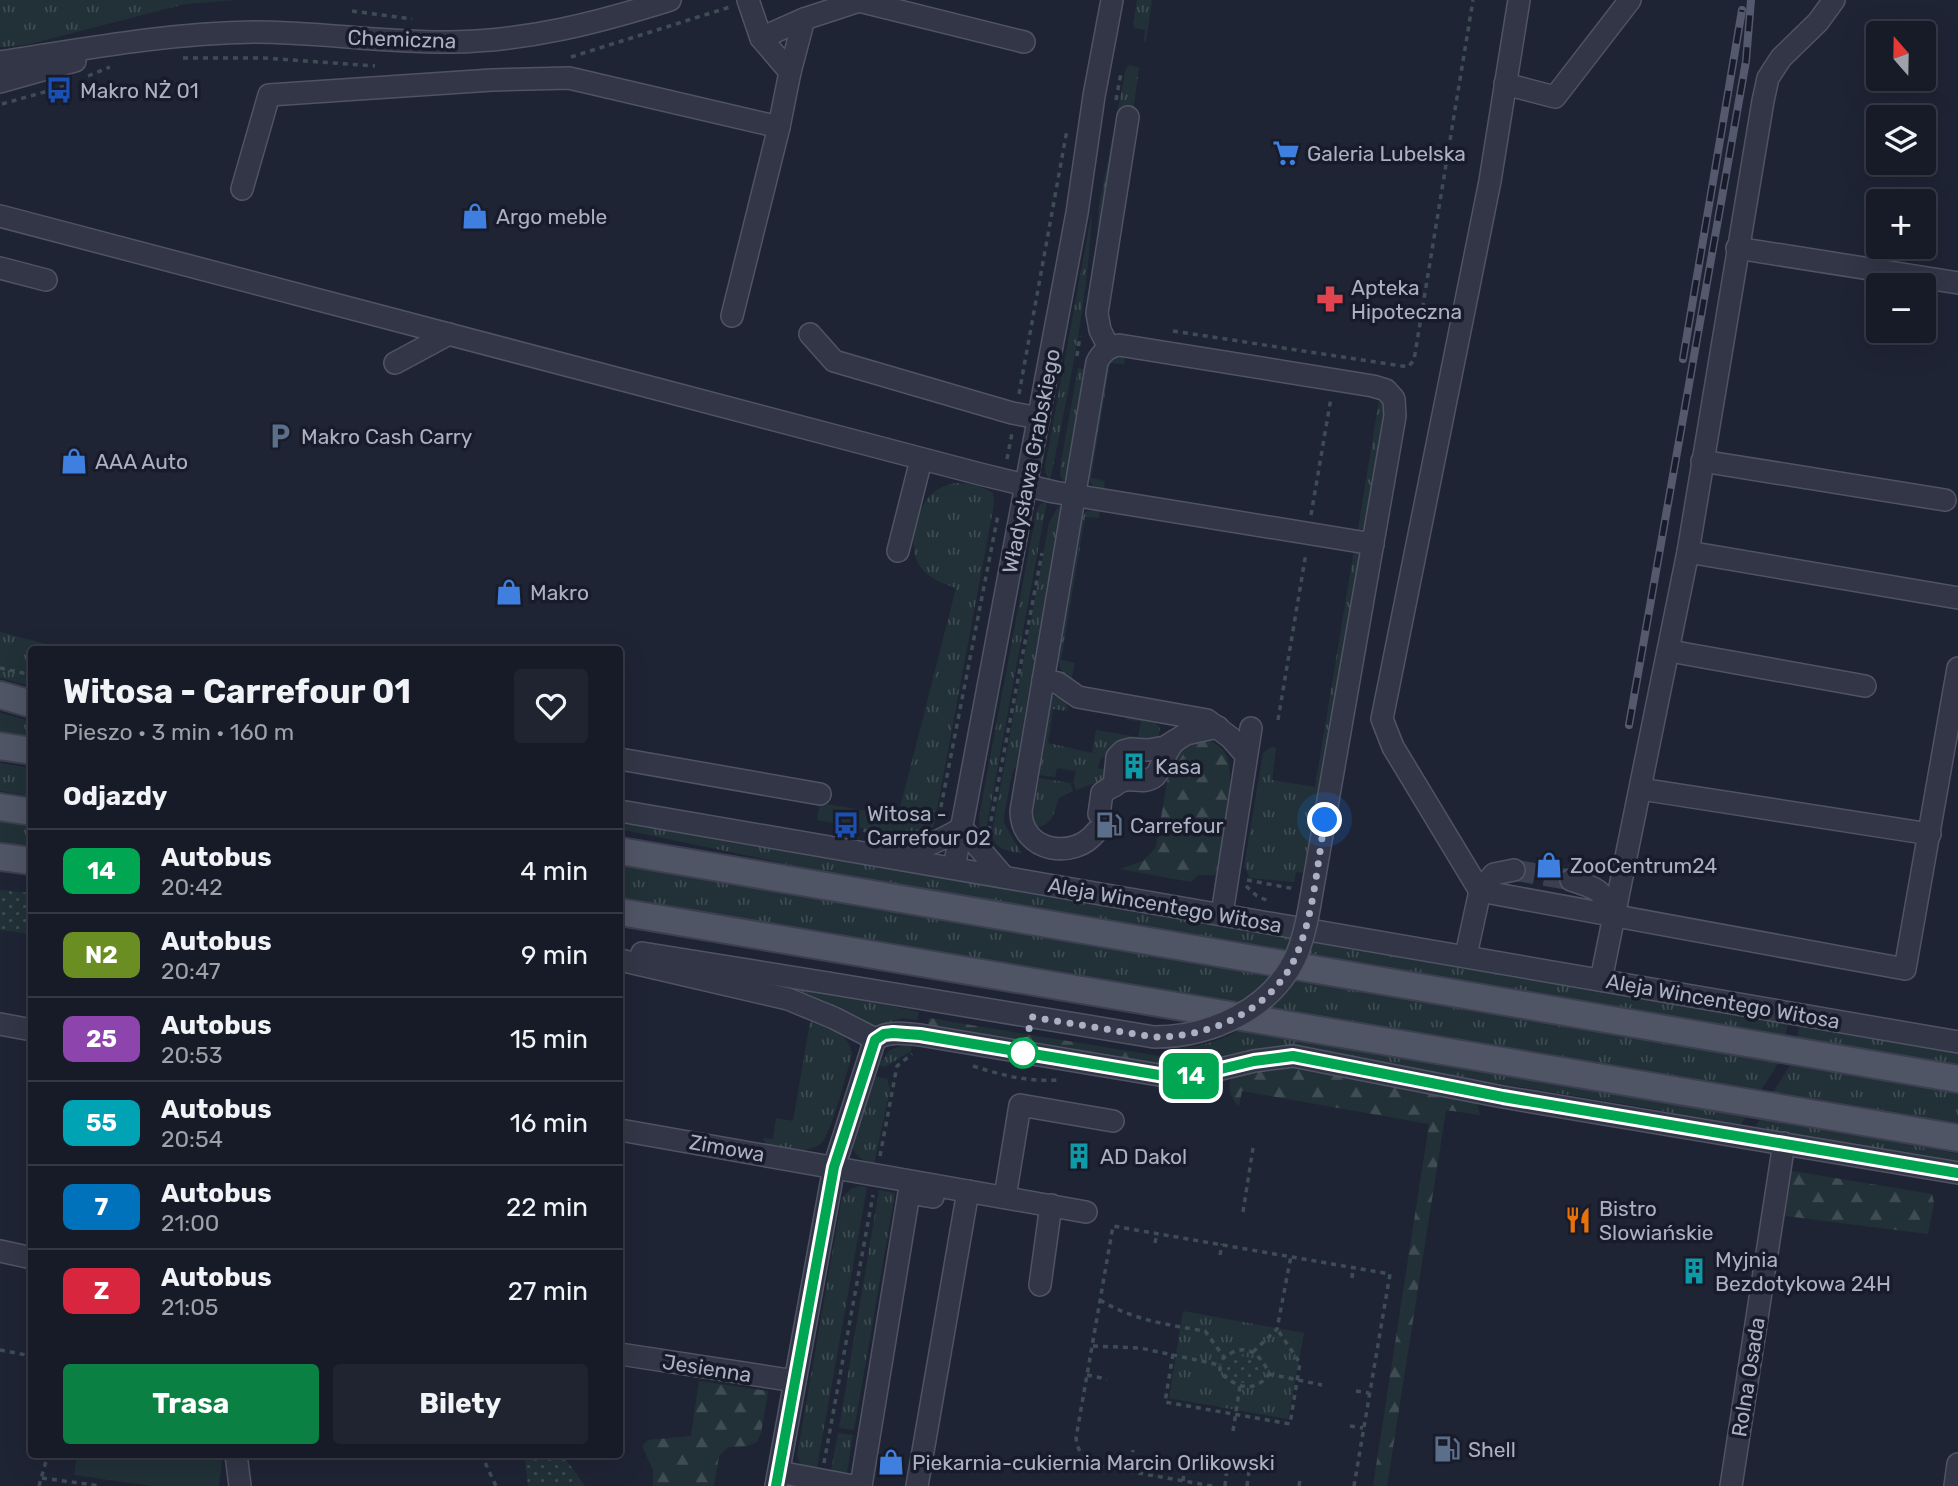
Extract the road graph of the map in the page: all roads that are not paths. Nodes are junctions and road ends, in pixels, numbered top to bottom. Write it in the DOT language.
graph roads {
  1 [pos="670,0"];
  2 [pos="748,0"];
  3 [pos="1112,0"];
  4 [pos="1519,0"];
  5 [pos="1630,0"];
  6 [pos="1835,0"];
  7 [pos="804,19"];
  8 [pos="761,38"];
  9 [pos="130,42"];
  10 [pos="1024,43"];
  11 [pos="0,62"];
  12 [pos="790,72"];
  13 [pos="0,82"];
  14 [pos="1505,84"];
  15 [pos="1128,117"];
  16 [pos="779,127"];
  17 [pos="242,189"];
  18 [pos="0,216"];
  19 [pos="1737,248"];
  20 [pos="0,268"];
  21 [pos="46,280"];
  22 [pos="1958,283"];
  23 [pos="732,316"];
  24 [pos="404,322"];
  25 [pos="449,334"];
  26 [pos="810,334"];
  27 [pos="1109,348"];
  28 [pos="1040,418"];
  29 [pos="920,460"];
  30 [pos="1702,461"];
  31 [pos="1026,485"];
  32 [pos="1074,495"];
  33 [pos="1945,500"];
  34 [pos="1373,544"];
  35 [pos="898,551"];
  36 [pos="1688,552"];
  37 [pos="1958,598"];
  38 [pos="1670,651"];
  39 [pos="1958,667"];
  40 [pos="1043,680"];
  41 [pos="1865,686"];
  42 [pos="0,695"];
  43 [pos="28,703"];
  44 [pos="1217,727"];
  45 [pos="1251,728"];
  46 [pos="1176,740"];
  47 [pos="0,746"];
  48 [pos="28,750"];
  49 [pos="1246,755"];
  50 [pos="623,760"];
  51 [pos="1114,786"];
  52 [pos="1641,789"];
  53 [pos="820,794"];
  54 [pos="0,807"];
  55 [pos="28,811"];
  56 [pos="623,812"];
  57 [pos="962,828"];
  58 [pos="1930,834"];
  59 [pos="623,852"];
  60 [pos="872,854"];
  61 [pos="0,857"];
  62 [pos="28,860"];
  63 [pos="954,868"];
  64 [pos="1514,870"];
  65 [pos="1004,877"];
  66 [pos="1572,880"];
  67 [pos="1480,891"];
  68 [pos="623,913"];
  69 [pos="1222,914"];
  70 [pos="1614,915"];
  71 [pos="623,950"];
  72 [pos="1465,955"];
  73 [pos="623,961"];
  74 [pos="1601,980"];
  75 [pos="0,1024"];
  76 [pos="28,1029"];
  77 [pos="875,1040"];
  78 [pos="1958,1042"];
  79 [pos="1958,1079"];
  80 [pos="1113,1121"];
  81 [pos="623,1131"];
  82 [pos="1958,1138"];
  83 [pos="1784,1143"];
  84 [pos="834,1167"];
  85 [pos="1958,1173"];
  86 [pos="968,1191"];
  87 [pos="1005,1197"];
  88 [pos="949,1200"];
  89 [pos="1051,1205"];
  90 [pos="1086,1212"];
  91 [pos="0,1251"];
  92 [pos="28,1257"];
  93 [pos="1040,1284"];
  94 [pos="623,1354"];
  95 [pos="794,1381"];
  96 [pos="236,1458"];
  97 [pos="1958,1464"];
  98 [pos="778,1479"];
  99 [pos="240,1486"];
  100 [pos="853,1486"];
  101 [pos="861,1486"];
  102 [pos="917,1486"];
  103 [pos="1731,1486"];
  104 [pos="1955,1486"];
  1 -- 9 [label="street, Chemiczna"];
  2 -- 8 [label="street"];
  3 -- 28 [label="street, Władysława Grabskiego"];
  4 -- 14 [label="street"];
  5 -- 14 [label="street"];
  6 -- 19 [label="street"];
  7 -- 8 [label="street"];
  7 -- 10 [label="street"];
  7 -- 12 [label="street"];
  8 -- 12 [label="street"];
  9 -- 11 [label="street, Chemiczna"];
  9 -- 13 [label="street, Chemiczna"];
  12 -- 16 [label="street"];
  14 -- 67 [label="street"];
  15 -- 27 [label="street"];
  16 -- 17 [label="street"];
  16 -- 23 [label="street"];
  18 -- 24 [label="street"];
  19 -- 22 [label="street"];
  19 -- 30 [label="street"];
  20 -- 21 [label="street"];
  24 -- 25 [label="street"];
  24 -- 25 [label="street"];
  25 -- 29 [label="street"];
  26 -- 28 [label="street"];
  27 -- 32 [label="street"];
  27 -- 34 [label="street"];
  28 -- 31 [label="street, Władysława Grabskiego"];
  29 -- 31 [label="street"];
  29 -- 35 [label="street"];
  30 -- 33 [label="street"];
  30 -- 36 [label="street"];
  31 -- 32 [label="street"];
  31 -- 57 [label="street, Władysława Grabskiego"];
  32 -- 34 [label="street"];
  32 -- 40 [label="street"];
  34 -- 71 [label="street, bridge"];
  36 -- 37 [label="street"];
  36 -- 38 [label="street"];
  38 -- 41 [label="street"];
  38 -- 52 [label="street"];
  39 -- 58 [label="street"];
  40 -- 44 [label="street"];
  40 -- 51 [label="street"];
  42 -- 43 [label="main road"];
  44 -- 46 [label="street"];
  44 -- 49 [label="street"];
  45 -- 49 [label="street"];
  46 -- 51 [label="street"];
  46 -- 51 [label="street"];
  47 -- 48 [label="main road"];
  49 -- 69 [label="street"];
  50 -- 53 [label="street"];
  52 -- 58 [label="street"];
  52 -- 70 [label="street"];
  54 -- 55 [label="main road"];
  56 -- 60 [label="street, Aleja Wincentego Witosa"];
  57 -- 60 [label="street"];
  57 -- 63 [label="street, Władysława Grabskiego"];
  57 -- 65 [label="street"];
  58 -- 70 [label="street"];
  59 -- 79 [label="main road, Aleja Wincentego Witosa"];
  60 -- 63 [label="street, Aleja Wincentego Witosa"];
  61 -- 62 [label="main road"];
  63 -- 65 [label="street, Aleja Wincentego Witosa"];
  64 -- 67 [label="street"];
  65 -- 69 [label="street, Aleja Wincentego Witosa"];
  66 -- 70 [label="street"];
  67 -- 70 [label="street"];
  67 -- 72 [label="street"];
  68 -- 82 [label="main road"];
  69 -- 72 [label="street, Aleja Wincentego Witosa"];
  70 -- 74 [label="street"];
  72 -- 74 [label="street, Aleja Wincentego Witosa"];
  73 -- 77 [label="street"];
  74 -- 78 [label="street, Aleja Wincentego Witosa"];
  75 -- 76 [label="street"];
  77 -- 83 [label="street"];
  77 -- 84 [label="street"];
  80 -- 87 [label="street"];
  81 -- 84 [label="street, Zimowa"];
  83 -- 85 [label="street"];
  83 -- 103 [label="street, Rolna Osada"];
  84 -- 86 [label="street, Zimowa"];
  84 -- 95 [label="street"];
  86 -- 87 [label="street, Zimowa"];
  86 -- 102 [label="street"];
  87 -- 89 [label="street, Zimowa"];
  88 -- 101 [label="street"];
  89 -- 90 [label="street, Zimowa"];
  89 -- 93 [label="street"];
  91 -- 92 [label="street"];
  94 -- 95 [label="street, Jesienna"];
  95 -- 98 [label="street"];
  96 -- 99 [label="street"];
  97 -- 104 [label="street"];
  98 -- 100 [label="street"];
}
